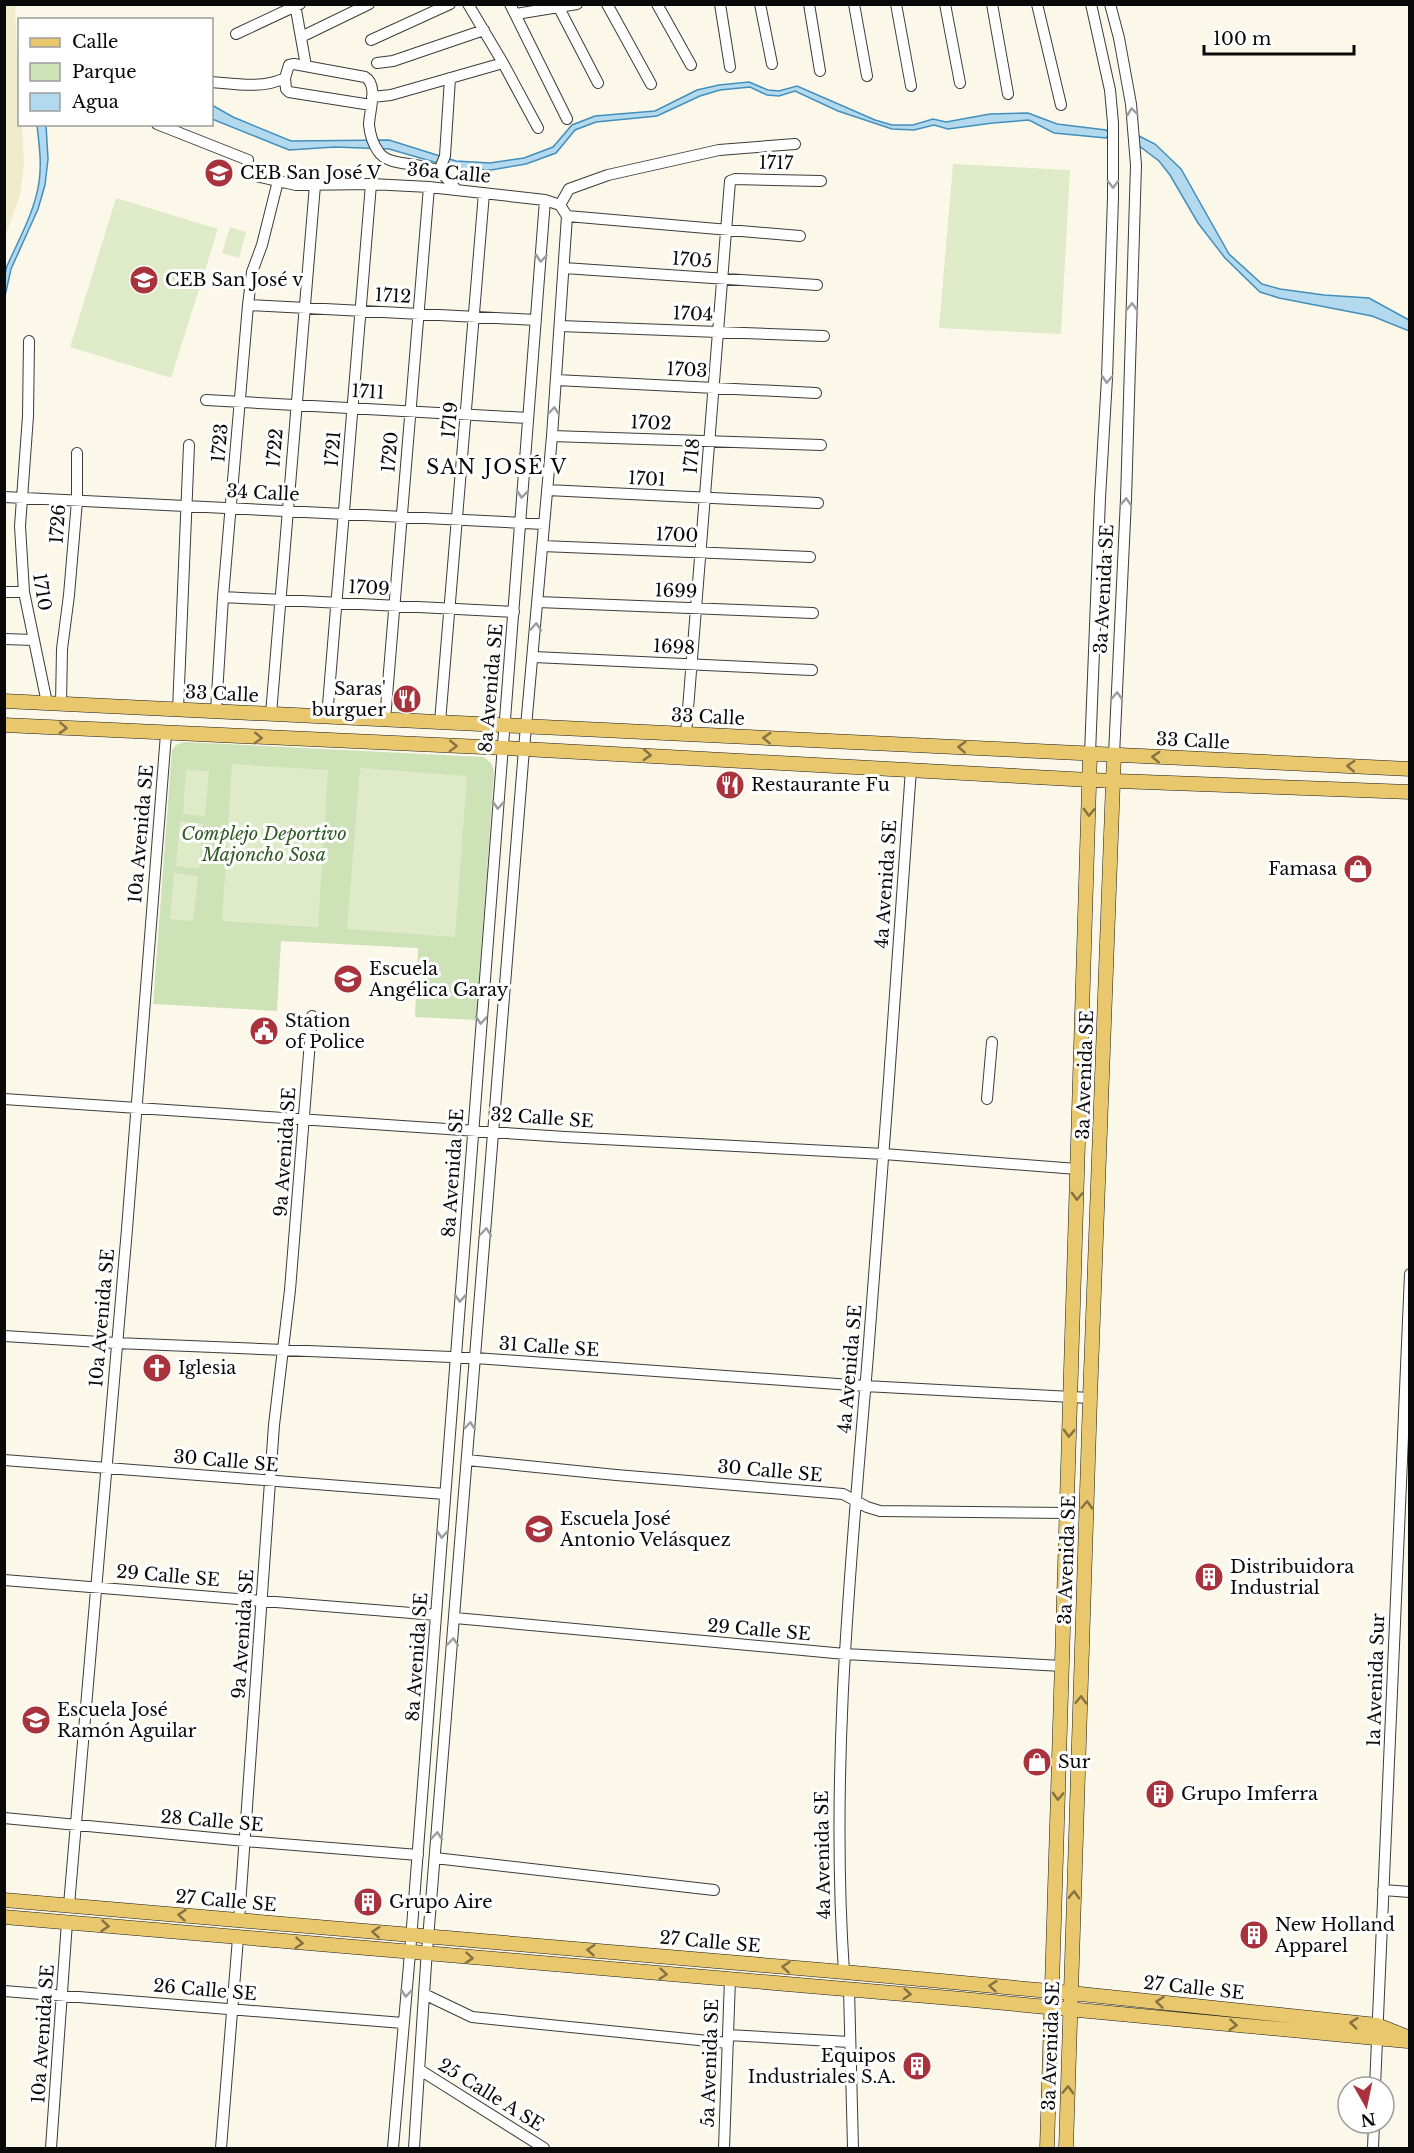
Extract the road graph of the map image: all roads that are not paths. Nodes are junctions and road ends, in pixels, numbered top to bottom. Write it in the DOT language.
graph roads {
  1 [pos="369,4"];
  2 [pos="450,4"];
  3 [pos="468,4"];
  4 [pos="577,4"];
  5 [pos="607,4"];
  6 [pos="657,4"];
  7 [pos="720,4"];
  8 [pos="760,4"];
  9 [pos="809,4"];
  10 [pos="854,4"];
  11 [pos="896,4"];
  12 [pos="945,4"];
  13 [pos="992,4"];
  14 [pos="1037,4"];
  15 [pos="1091,4"];
  16 [pos="1110,4"];
  17 [pos="297,5"];
  18 [pos="558,6"];
  19 [pos="513,9"];
  20 [pos="484,30"];
  21 [pos="236,34"];
  22 [pos="301,37"];
  23 [pos="371,40"];
  24 [pos="377,63"];
  25 [pos="503,63"];
  26 [pos="772,64"];
  27 [pos="691,65"];
  28 [pos="306,66"];
  29 [pos="730,67"];
  30 [pos="820,71"];
  31 [pos="867,76"];
  32 [pos="285,78"];
  33 [pos="450,78"];
  34 [pos="213,82"];
  35 [pos="598,83"];
  36 [pos="960,83"];
  37 [pos="651,84"];
  38 [pos="911,86"];
  39 [pos="1008,94"];
  40 [pos="372,101"];
  41 [pos="1061,105"];
  42 [pos="567,119"];
  43 [pos="162,126"];
  44 [pos="538,128"];
  45 [pos="795,144"];
  46 [pos="441,169"];
  47 [pos="730,181"];
  48 [pos="821,181"];
  49 [pos="278,182"];
  50 [pos="315,184"];
  51 [pos="371,184"];
  52 [pos="429,187"];
  53 [pos="458,190"];
  54 [pos="484,193"];
  55 [pos="545,200"];
  56 [pos="560,205"];
  57 [pos="567,216"];
  58 [pos="726,229"];
  59 [pos="800,236"];
  60 [pos="564,268"];
  61 [pos="722,279"];
  62 [pos="817,285"];
  63 [pos="248,305"];
  64 [pos="305,308"];
  65 [pos="361,311"];
  66 [pos="418,314"];
  67 [pos="474,317"];
  68 [pos="536,320"];
  69 [pos="560,326"];
  70 [pos="718,332"];
  71 [pos="824,336"];
  72 [pos="29,341"];
  73 [pos="556,380"];
  74 [pos="714,388"];
  75 [pos="816,393"];
  76 [pos="206,400"];
  77 [pos="240,402"];
  78 [pos="296,405"];
  79 [pos="353,408"];
  80 [pos="410,411"];
  81 [pos="467,414"];
  82 [pos="528,418"];
  83 [pos="552,436"];
  84 [pos="709,441"];
  85 [pos="189,445"];
  86 [pos="821,445"];
  87 [pos="77,453"];
  88 [pos="547,490"];
  89 [pos="4,497"];
  90 [pos="22,498"];
  91 [pos="705,499"];
  92 [pos="76,501"];
  93 [pos="818,503"];
  94 [pos="186,506"];
  95 [pos="231,508"];
  96 [pos="286,510"];
  97 [pos="344,513"];
  98 [pos="401,516"];
  99 [pos="458,518"];
  100 [pos="520,521"];
  101 [pos="544,524"];
  102 [pos="542,546"];
  103 [pos="700,553"];
  104 [pos="810,557"];
  105 [pos="4,592"];
  106 [pos="24,592"];
  107 [pos="224,597"];
  108 [pos="279,600"];
  109 [pos="538,602"];
  110 [pos="336,603"];
  111 [pos="394,606"];
  112 [pos="696,608"];
  113 [pos="450,609"];
  114 [pos="514,612"];
  115 [pos="813,613"];
  116 [pos="4,639"];
  117 [pos="34,640"];
  118 [pos="534,657"];
  119 [pos="691,664"];
  120 [pos="812,670"];
  121 [pos="4,701"];
  122 [pos="54,704"];
  123 [pos="178,710"];
  124 [pos="216,711"];
  125 [pos="271,714"];
  126 [pos="327,717"];
  127 [pos="385,720"];
  128 [pos="440,722"];
  129 [pos="504,725"];
  130 [pos="4,726"];
  131 [pos="526,727"];
  132 [pos="166,734"];
  133 [pos="686,734"];
  134 [pos="502,748"];
  135 [pos="524,749"];
  136 [pos="1090,754"];
  137 [pos="1114,755"];
  138 [pos="911,769"];
  139 [pos="1410,769"];
  140 [pos="1090,780"];
  141 [pos="1114,780"];
  142 [pos="1410,792"];
  143 [pos="312,1016"];
  144 [pos="992,1042"];
  145 [pos="4,1099"];
  146 [pos="987,1099"];
  147 [pos="136,1108"];
  148 [pos="304,1119"];
  149 [pos="473,1131"];
  150 [pos="494,1132"];
  151 [pos="884,1154"];
  152 [pos="1077,1169"];
  153 [pos="1410,1274"];
  154 [pos="4,1336"];
  155 [pos="116,1343"];
  156 [pos="282,1351"];
  157 [pos="456,1357"];
  158 [pos="476,1358"];
  159 [pos="866,1386"];
  160 [pos="1070,1397"];
  161 [pos="1090,1398"];
  162 [pos="4,1460"];
  163 [pos="467,1460"];
  164 [pos="106,1467"];
  165 [pos="270,1482"];
  166 [pos="445,1494"];
  167 [pos="855,1501"];
  168 [pos="1067,1513"];
  169 [pos="4,1580"];
  170 [pos="96,1586"];
  171 [pos="262,1601"];
  172 [pos="436,1616"];
  173 [pos="455,1618"];
  174 [pos="845,1654"];
  175 [pos="1062,1666"];
  176 [pos="4,1818"];
  177 [pos="76,1825"];
  178 [pos="245,1841"];
  179 [pos="418,1855"];
  180 [pos="435,1858"];
  181 [pos="714,1890"];
  182 [pos="1383,1890"];
  183 [pos="1410,1892"];
  184 [pos="4,1900"];
  185 [pos="69,1905"];
  186 [pos="4,1917"];
  187 [pos="239,1920"];
  188 [pos="68,1922"];
  189 [pos="412,1935"];
  190 [pos="429,1936"];
  191 [pos="238,1938"];
  192 [pos="410,1953"];
  193 [pos="428,1954"];
  194 [pos="844,1972"];
  195 [pos="730,1979"];
  196 [pos="849,1989"];
  197 [pos="4,1991"];
  198 [pos="1051,1991"];
  199 [pos="1071,1993"];
  200 [pos="424,1994"];
  201 [pos="62,1995"];
  202 [pos="1051,2008"];
  203 [pos="232,2009"];
  204 [pos="1070,2010"];
  205 [pos="403,2023"];
  206 [pos="1377,2032"];
  207 [pos="728,2039"];
  208 [pos="1410,2040"];
  209 [pos="849,2042"];
  210 [pos="420,2070"];
  211 [pos="1375,2075"];
  212 [pos="51,2148"];
  213 [pos="222,2148"];
  214 [pos="393,2148"];
  215 [pos="414,2148"];
  216 [pos="544,2148"];
  217 [pos="724,2148"];
  218 [pos="853,2148"];
  219 [pos="1047,2148"];
  220 [pos="1066,2148"];
  1 -- 22 [label="street"];
  2 -- 23 [label="street"];
  3 -- 20 [label="street"];
  4 -- 18 [label="street"];
  5 -- 37 [label="street"];
  6 -- 27 [label="street"];
  7 -- 29 [label="street"];
  8 -- 26 [label="street"];
  9 -- 30 [label="street"];
  10 -- 31 [label="street"];
  11 -- 38 [label="street"];
  12 -- 36 [label="street"];
  13 -- 39 [label="street"];
  14 -- 41 [label="street"];
  15 -- 136 [label="street, 3a Avenida SE, one-way"];
  137 -- 16 [label="street, 3a Avenida SE, one-way"];
  17 -- 21 [label="street"];
  17 -- 22 [label="street"];
  18 -- 19 [label="street"];
  18 -- 35 [label="street"];
  19 -- 42 [label="street"];
  20 -- 24 [label="street"];
  20 -- 25 [label="street"];
  22 -- 28 [label="street"];
  25 -- 33 [label="street"];
  25 -- 44 [label="street"];
  28 -- 32 [label="street"];
  28 -- 40 [label="street"];
  32 -- 34 [label="street"];
  32 -- 40 [label="street"];
  33 -- 40 [label="street"];
  33 -- 46 [label="street"];
  40 -- 46 [label="street"];
  43 -- 49 [label="street, 36a Calle"];
  45 -- 56 [label="street"];
  46 -- 53 [label="street"];
  47 -- 48 [label="street, 1717"];
  47 -- 58 [label="street, 1718"];
  49 -- 50 [label="street, 36a Calle"];
  49 -- 63 [label="street, 1723"];
  50 -- 51 [label="street, 36a Calle"];
  50 -- 64 [label="street, 1722"];
  51 -- 52 [label="street, 36a Calle"];
  51 -- 65 [label="street, 1721"];
  52 -- 53 [label="street, 36a Calle"];
  52 -- 66 [label="street, 1720"];
  53 -- 54 [label="street, 36a Calle"];
  54 -- 55 [label="street, 36a Calle"];
  54 -- 67 [label="street, 1719"];
  55 -- 56 [label="street, 36a Calle"];
  55 -- 68 [label="street, 8a Avenida SE, one-way"];
  56 -- 57 [label="street"];
  57 -- 58 [label="street"];
  57 -- 60 [label="street, 8a Avenida SE"];
  58 -- 59 [label="street"];
  58 -- 61 [label="street, 1718"];
  60 -- 61 [label="street, 1705"];
  60 -- 69 [label="street, 8a Avenida SE"];
  61 -- 62 [label="street, 1705"];
  61 -- 70 [label="street, 1718"];
  63 -- 64 [label="street, 1712"];
  63 -- 77 [label="street, 1723"];
  64 -- 65 [label="street, 1712"];
  64 -- 78 [label="street, 1722"];
  65 -- 66 [label="street, 1712"];
  65 -- 79 [label="street, 1721"];
  66 -- 67 [label="street, 1712"];
  66 -- 80 [label="street, 1720"];
  67 -- 68 [label="street, 1712"];
  67 -- 81 [label="street, 1719"];
  68 -- 82 [label="street, 8a Avenida SE"];
  69 -- 70 [label="street, 1704"];
  69 -- 73 [label="street, 8a Avenida SE"];
  70 -- 71 [label="street, 1704"];
  70 -- 74 [label="street, 1718"];
  72 -- 90 [label="street, 1710"];
  73 -- 74 [label="street, 1703"];
  83 -- 73 [label="street, 8a Avenida SE, one-way"];
  74 -- 75 [label="street, 1703"];
  74 -- 84 [label="street, 1718"];
  76 -- 77 [label="street, 1711"];
  77 -- 78 [label="street, 1711"];
  77 -- 95 [label="street, 1723"];
  78 -- 79 [label="street, 1711"];
  78 -- 96 [label="street, 1722"];
  79 -- 80 [label="street, 1711"];
  79 -- 97 [label="street, 1721"];
  80 -- 81 [label="street, 1711"];
  80 -- 98 [label="street, 1720"];
  81 -- 82 [label="street, 1711"];
  81 -- 99 [label="street, 1719"];
  82 -- 100 [label="street, 8a Avenida SE, one-way"];
  83 -- 84 [label="street, 1702"];
  83 -- 88 [label="street, 8a Avenida SE"];
  84 -- 86 [label="street, 1702"];
  84 -- 91 [label="street, 1718"];
  85 -- 94 [label="street"];
  87 -- 92 [label="street, 1726"];
  88 -- 91 [label="street, 1701"];
  88 -- 101 [label="street, 8a Avenida SE"];
  89 -- 90 [label="street, 34 Calle"];
  90 -- 92 [label="street, 34 Calle"];
  90 -- 106 [label="street, 1710"];
  91 -- 93 [label="street, 1701"];
  91 -- 103 [label="street, 1718"];
  92 -- 94 [label="street, 34 Calle"];
  92 -- 122 [label="street, 1726"];
  94 -- 95 [label="street, 34 Calle"];
  94 -- 123 [label="street"];
  95 -- 96 [label="street, 34 Calle"];
  95 -- 107 [label="street, 1723"];
  96 -- 97 [label="street, 34 Calle"];
  96 -- 108 [label="street, 1722"];
  97 -- 98 [label="street, 34 Calle"];
  97 -- 110 [label="street, 1721"];
  98 -- 99 [label="street, 34 Calle"];
  98 -- 111 [label="street, 1720"];
  99 -- 100 [label="street, 34 Calle"];
  99 -- 113 [label="street, 1719"];
  100 -- 101 [label="street, 34 Calle"];
  100 -- 114 [label="street, 8a Avenida SE"];
  101 -- 102 [label="street, 8a Avenida SE"];
  102 -- 103 [label="street, 1700"];
  102 -- 109 [label="street, 8a Avenida SE"];
  103 -- 104 [label="street, 1700"];
  103 -- 112 [label="street, 1718"];
  105 -- 106 [label="street"];
  106 -- 117 [label="street, 1710"];
  107 -- 108 [label="street, 1709"];
  107 -- 124 [label="street, 1723"];
  108 -- 110 [label="street, 1709"];
  108 -- 125 [label="street, 1722"];
  109 -- 112 [label="street, 1699"];
  118 -- 109 [label="street, 8a Avenida SE, one-way"];
  110 -- 111 [label="street, 1709"];
  110 -- 126 [label="street, 1721"];
  111 -- 113 [label="street, 1709"];
  111 -- 127 [label="street, 1720"];
  112 -- 115 [label="street, 1699"];
  112 -- 119 [label="street, 1718"];
  113 -- 114 [label="street, 1709"];
  113 -- 128 [label="street, 1719"];
  114 -- 129 [label="street, 8a Avenida SE"];
  116 -- 117 [label="street"];
  117 -- 122 [label="street, 1710"];
  118 -- 119 [label="street, 1698"];
  118 -- 131 [label="street, 8a Avenida SE"];
  119 -- 120 [label="street, 1698"];
  119 -- 133 [label="street, 1718"];
  121 -- 122 [label="main road, 33 Calle"];
  122 -- 123 [label="main road, 33 Calle"];
  123 -- 124 [label="main road, 33 Calle"];
  124 -- 125 [label="main road, 33 Calle"];
  125 -- 126 [label="main road, 33 Calle"];
  126 -- 127 [label="main road, 33 Calle"];
  127 -- 128 [label="main road, 33 Calle"];
  128 -- 129 [label="main road, 33 Calle"];
  129 -- 131 [label="main road, 33 Calle"];
  129 -- 134 [label="street, 8a Avenida SE"];
  130 -- 132 [label="main road, one-way"];
  131 -- 133 [label="main road, 33 Calle"];
  131 -- 135 [label="street, 8a Avenida SE"];
  132 -- 134 [label="main road, one-way"];
  132 -- 147 [label="street, 10a Avenida SE"];
  136 -- 133 [label="main road, 33 Calle, one-way"];
  134 -- 135 [label="main road"];
  134 -- 149 [label="street, 8a Avenida SE, one-way"];
  135 -- 138 [label="main road, one-way"];
  135 -- 150 [label="street, 8a Avenida SE"];
  136 -- 137 [label="main road, 33 Calle"];
  136 -- 140 [label="main road, 3a Avenida SE"];
  139 -- 137 [label="main road, 33 Calle, one-way"];
  137 -- 141 [label="main road, 3a Avenida SE"];
  138 -- 140 [label="main road"];
  138 -- 151 [label="street, 4a Avenida SE"];
  140 -- 141 [label="main road"];
  140 -- 152 [label="main road, 3a Avenida SE, one-way"];
  141 -- 142 [label="main road"];
  141 -- 161 [label="main road, 3a Avenida SE"];
  143 -- 148 [label="street, 9a Avenida SE"];
  144 -- 146 [label="street"];
  145 -- 147 [label="street, 32 Calle SE"];
  147 -- 148 [label="street, 32 Calle SE"];
  147 -- 155 [label="street, 10a Avenida SE"];
  148 -- 149 [label="street, 32 Calle SE"];
  148 -- 156 [label="street, 9a Avenida SE"];
  149 -- 150 [label="street, 32 Calle SE"];
  149 -- 157 [label="street, 8a Avenida SE, one-way"];
  150 -- 151 [label="street, 32 Calle SE"];
  158 -- 150 [label="street, 8a Avenida SE, one-way"];
  151 -- 152 [label="street, 32 Calle SE"];
  151 -- 159 [label="street, 4a Avenida SE"];
  152 -- 160 [label="main road, 3a Avenida SE, one-way"];
  153 -- 182 [label="street, 1a Avenida Sur"];
  154 -- 155 [label="street, 31 Calle SE"];
  155 -- 156 [label="street, 31 Calle SE"];
  155 -- 164 [label="street, 10a Avenida SE"];
  156 -- 157 [label="street, 31 Calle SE"];
  156 -- 165 [label="street, 9a Avenida SE"];
  157 -- 158 [label="street, 31 Calle SE"];
  157 -- 166 [label="street, 8a Avenida SE"];
  158 -- 159 [label="street, 31 Calle SE"];
  163 -- 158 [label="street, 8a Avenida SE, one-way"];
  159 -- 160 [label="street, 31 Calle SE"];
  159 -- 167 [label="street, 4a Avenida SE"];
  160 -- 161 [label="street, 31 Calle SE"];
  160 -- 168 [label="main road, 3a Avenida SE, one-way"];
  199 -- 161 [label="main road, 3a Avenida SE, one-way"];
  162 -- 164 [label="street, 30 Calle SE"];
  163 -- 167 [label="street, 30 Calle SE"];
  163 -- 173 [label="street, 8a Avenida SE"];
  164 -- 165 [label="street, 30 Calle SE"];
  164 -- 170 [label="street, 10a Avenida SE"];
  165 -- 166 [label="street, 30 Calle SE"];
  165 -- 171 [label="street, 9a Avenida SE"];
  166 -- 172 [label="street, 8a Avenida SE, one-way"];
  167 -- 168 [label="street, 30 Calle SE"];
  167 -- 174 [label="street, 4a Avenida SE"];
  168 -- 175 [label="main road, 3a Avenida SE"];
  169 -- 170 [label="street, 29 Calle SE"];
  170 -- 171 [label="street, 29 Calle SE"];
  170 -- 177 [label="street, 10a Avenida SE"];
  171 -- 172 [label="street, 29 Calle SE"];
  171 -- 178 [label="street, 9a Avenida SE"];
  172 -- 179 [label="street, 8a Avenida SE"];
  173 -- 174 [label="street, 29 Calle SE"];
  180 -- 173 [label="street, 8a Avenida SE, one-way"];
  174 -- 175 [label="street, 29 Calle SE"];
  174 -- 194 [label="street, 4a Avenida SE"];
  175 -- 198 [label="main road, 3a Avenida SE, one-way"];
  176 -- 177 [label="street, 28 Calle SE"];
  177 -- 178 [label="street, 28 Calle SE"];
  177 -- 185 [label="street, 10a Avenida SE"];
  178 -- 179 [label="street, 28 Calle SE"];
  178 -- 187 [label="street, 9a Avenida SE"];
  179 -- 189 [label="street, 8a Avenida SE"];
  180 -- 181 [label="street"];
  180 -- 190 [label="street, 8a Avenida SE"];
  182 -- 183 [label="street"];
  182 -- 206 [label="street, 1a Avenida Sur"];
  184 -- 185 [label="main road, 27 Calle SE"];
  187 -- 185 [label="main road, 27 Calle SE, one-way"];
  186 -- 188 [label="main road, 27 Calle SE"];
  189 -- 187 [label="main road, 27 Calle SE, one-way"];
  188 -- 191 [label="main road, 27 Calle SE, one-way"];
  188 -- 201 [label="street, 10a Avenida SE"];
  189 -- 190 [label="main road, 27 Calle SE"];
  189 -- 192 [label="street, 8a Avenida SE"];
  190 -- 193 [label="street, 8a Avenida SE"];
  194 -- 190 [label="main road, 27 Calle SE, one-way"];
  191 -- 192 [label="main road, 27 Calle SE, one-way"];
  191 -- 203 [label="street"];
  192 -- 193 [label="main road, 27 Calle SE"];
  192 -- 205 [label="street, 8a Avenida SE, one-way"];
  193 -- 195 [label="main road, 27 Calle SE, one-way"];
  193 -- 200 [label="street, 8a Avenida SE"];
  198 -- 194 [label="main road, 27 Calle SE, one-way"];
  195 -- 196 [label="main road, 27 Calle SE"];
  195 -- 207 [label="street, 5a Avenida SE"];
  196 -- 202 [label="main road, 27 Calle SE, one-way"];
  196 -- 209 [label="street"];
  197 -- 201 [label="street, 26 Calle SE"];
  198 -- 199 [label="main road, 27 Calle SE"];
  198 -- 202 [label="main road, 3a Avenida SE"];
  199 -- 204 [label="main road, 3a Avenida SE"];
  206 -- 199 [label="main road, 27 Calle SE, one-way"];
  200 -- 207 [label="street"];
  200 -- 210 [label="street, 8a Avenida SE"];
  201 -- 203 [label="street, 26 Calle SE"];
  201 -- 212 [label="street, 10a Avenida SE"];
  202 -- 204 [label="main road, 27 Calle SE"];
  202 -- 219 [label="main road, 3a Avenida SE"];
  203 -- 205 [label="street, 26 Calle SE"];
  203 -- 213 [label="street"];
  204 -- 206 [label="main road, 27 Calle SE, one-way"];
  220 -- 204 [label="main road, 3a Avenida SE, one-way"];
  205 -- 214 [label="street, 8a Avenida SE"];
  206 -- 208 [label="main road, 27 Calle SE"];
  206 -- 211 [label="street, 1a Avenida Sur"];
  207 -- 209 [label="street"];
  207 -- 217 [label="street, 5a Avenida SE"];
  209 -- 218 [label="street"];
  210 -- 215 [label="street, 8a Avenida SE"];
  210 -- 216 [label="street, 25 Calle A SE"];
}
